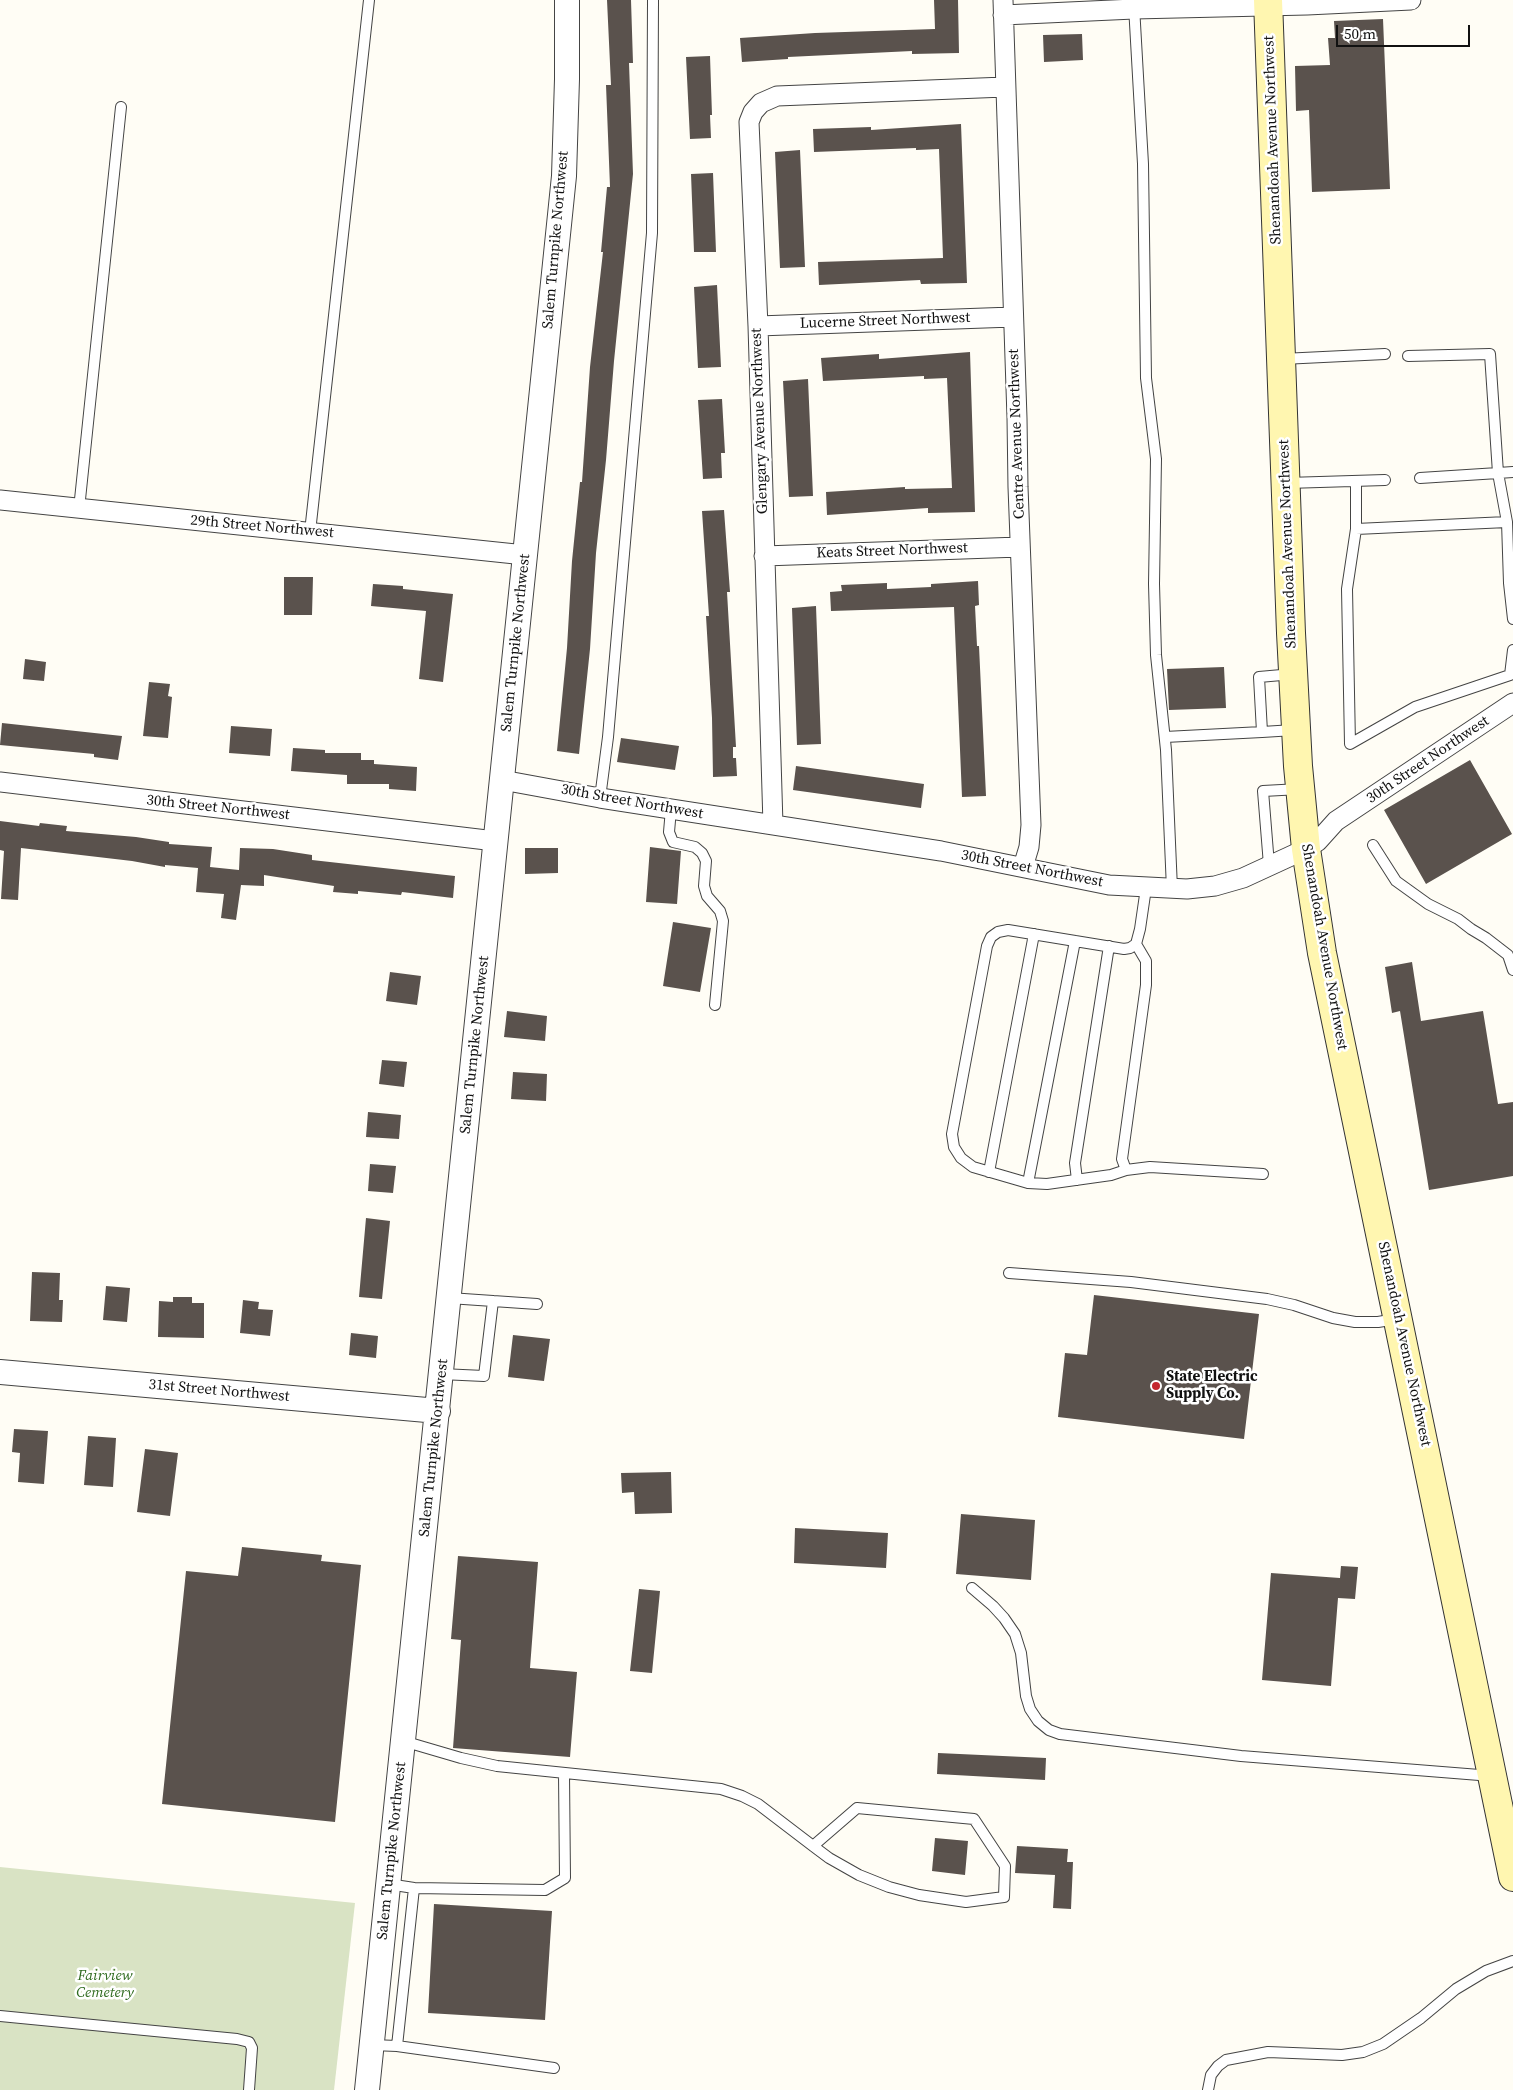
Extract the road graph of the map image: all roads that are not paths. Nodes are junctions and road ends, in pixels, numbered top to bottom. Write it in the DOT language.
graph roads {
  1 [pos="369,0"];
  2 [pos="567,0"];
  3 [pos="653,0"];
  4 [pos="1411,0"];
  5 [pos="1268,3"];
  6 [pos="1134,4"];
  7 [pos="1003,7"];
  8 [pos="1005,87"];
  9 [pos="121,106"];
  10 [pos="1013,317"];
  11 [pos="758,326"];
  12 [pos="1385,354"];
  13 [pos="1408,356"];
  14 [pos="1281,359"];
  15 [pos="1513,472"];
  16 [pos="1498,473"];
  17 [pos="1420,478"];
  18 [pos="1385,480"];
  19 [pos="1356,481"];
  20 [pos="1286,484"];
  21 [pos="0,500"];
  22 [pos="79,509"];
  23 [pos="1507,522"];
  24 [pos="1356,529"];
  25 [pos="310,532"];
  26 [pos="1020,546"];
  27 [pos="525,555"];
  28 [pos="764,556"];
  29 [pos="1511,582"];
  30 [pos="1513,619"];
  31 [pos="1513,650"];
  32 [pos="1293,674"];
  33 [pos="1513,703"];
  34 [pos="1296,730"];
  35 [pos="1262,732"];
  36 [pos="1164,737"];
  37 [pos="502,780"];
  38 [pos="0,782"];
  39 [pos="1300,789"];
  40 [pos="600,798"];
  41 [pos="672,809"];
  42 [pos="773,825"];
  43 [pos="495,841"];
  44 [pos="1373,845"];
  45 [pos="1306,849"];
  46 [pos="1269,865"];
  47 [pos="1023,867"];
  48 [pos="1146,888"];
  49 [pos="1172,889"];
  50 [pos="1034,934"];
  51 [pos="1075,941"];
  52 [pos="1136,944"];
  53 [pos="1109,946"];
  54 [pos="1510,955"];
  55 [pos="1513,970"];
  56 [pos="715,1005"];
  57 [pos="1126,1170"];
  58 [pos="990,1172"];
  59 [pos="1263,1174"];
  60 [pos="1077,1180"];
  61 [pos="1028,1183"];
  62 [pos="1009,1274"];
  63 [pos="449,1298"];
  64 [pos="492,1301"];
  65 [pos="536,1304"];
  66 [pos="1399,1318"];
  67 [pos="0,1372"];
  68 [pos="442,1374"];
  69 [pos="438,1411"];
  70 [pos="972,1588"];
  71 [pos="403,1741"];
  72 [pos="564,1774"];
  73 [pos="1493,1776"];
  74 [pos="813,1846"];
  75 [pos="1513,1878"];
  76 [pos="388,1884"];
  77 [pos="414,1888"];
  78 [pos="1513,1961"];
  79 [pos="0,2016"];
  80 [pos="372,2045"];
  81 [pos="397,2046"];
  82 [pos="554,2068"];
  83 [pos="249,2090"];
  84 [pos="367,2090"];
  85 [pos="1208,2090"];
  1 -- 25 [label="lane"];
  2 -- 27 [label="street, Salem Turnpike Northwest"];
  3 -- 40 [label="lane"];
  4 -- 5 [label="street"];
  5 -- 6 [label="street"];
  5 -- 14 [label="main road, Shenandoah Avenue Northwest"];
  6 -- 7 [label="street"];
  6 -- 36 [label="lane"];
  7 -- 8 [label="street, Centre Avenue Northwest"];
  8 -- 10 [label="street, Centre Avenue Northwest"];
  8 -- 11 [label="street, Glengary Avenue Northwest"];
  9 -- 22 [label="lane"];
  10 -- 11 [label="street, Lucerne Street Northwest"];
  10 -- 26 [label="street, Centre Avenue Northwest"];
  11 -- 28 [label="street, Glengary Avenue Northwest"];
  12 -- 14 [label="lane"];
  13 -- 16 [label="lane"];
  14 -- 20 [label="main road, Shenandoah Avenue Northwest"];
  15 -- 16 [label="lane"];
  16 -- 17 [label="lane"];
  16 -- 23 [label="lane"];
  18 -- 19 [label="lane"];
  19 -- 20 [label="lane"];
  19 -- 24 [label="lane"];
  20 -- 32 [label="main road, Shenandoah Avenue Northwest"];
  21 -- 22 [label="street, 29th Street Northwest"];
  22 -- 25 [label="street, 29th Street Northwest"];
  23 -- 24 [label="lane"];
  23 -- 29 [label="lane"];
  24 -- 31 [label="lane"];
  25 -- 27 [label="street, 29th Street Northwest"];
  26 -- 28 [label="street, Keats Street Northwest"];
  26 -- 47 [label="street, Centre Avenue Northwest"];
  27 -- 37 [label="street, Salem Turnpike Northwest"];
  28 -- 42 [label="street, Glengary Avenue Northwest"];
  29 -- 30 [label="lane"];
  32 -- 34 [label="main road, Shenandoah Avenue Northwest"];
  32 -- 35 [label="lane"];
  33 -- 45 [label="street, 30th Street Northwest"];
  34 -- 35 [label="lane"];
  34 -- 39 [label="main road, Shenandoah Avenue Northwest"];
  35 -- 36 [label="lane"];
  36 -- 49 [label="lane"];
  37 -- 40 [label="street, 30th Street Northwest"];
  37 -- 43 [label="street, Salem Turnpike Northwest"];
  38 -- 43 [label="street, 30th Street Northwest"];
  39 -- 45 [label="main road, Shenandoah Avenue Northwest"];
  39 -- 46 [label="lane"];
  40 -- 41 [label="street, 30th Street Northwest"];
  41 -- 42 [label="street, 30th Street Northwest"];
  41 -- 56 [label="lane"];
  42 -- 47 [label="street, 30th Street Northwest"];
  43 -- 63 [label="street, Salem Turnpike Northwest"];
  44 -- 54 [label="lane"];
  45 -- 46 [label="street, 30th Street Northwest"];
  45 -- 66 [label="main road, Shenandoah Avenue Northwest"];
  46 -- 49 [label="street, 30th Street Northwest"];
  47 -- 48 [label="street, 30th Street Northwest"];
  48 -- 49 [label="street, 30th Street Northwest"];
  48 -- 52 [label="lane"];
  50 -- 51 [label="lane"];
  50 -- 58 [label="lane"];
  50 -- 58 [label="lane"];
  51 -- 53 [label="lane"];
  51 -- 61 [label="lane"];
  52 -- 53 [label="lane"];
  52 -- 57 [label="lane"];
  53 -- 60 [label="lane"];
  54 -- 55 [label="lane"];
  57 -- 59 [label="lane"];
  57 -- 60 [label="lane"];
  58 -- 61 [label="lane"];
  60 -- 61 [label="lane"];
  62 -- 66 [label="lane"];
  63 -- 64 [label="lane"];
  63 -- 68 [label="street, Salem Turnpike Northwest"];
  64 -- 65 [label="lane"];
  64 -- 68 [label="lane"];
  66 -- 73 [label="main road, Shenandoah Avenue Northwest"];
  67 -- 69 [label="street, 31st Street Northwest"];
  68 -- 69 [label="street, Salem Turnpike Northwest"];
  69 -- 71 [label="street, Salem Turnpike Northwest"];
  70 -- 73 [label="lane"];
  71 -- 72 [label="lane"];
  71 -- 76 [label="street, Salem Turnpike Northwest"];
  72 -- 74 [label="lane"];
  72 -- 77 [label="lane"];
  73 -- 75 [label="main road, Shenandoah Avenue Northwest"];
  74 -- 74 [label="lane"];
  76 -- 77 [label="lane"];
  76 -- 80 [label="street, Salem Turnpike Northwest"];
  77 -- 81 [label="lane"];
  78 -- 85 [label="lane"];
  79 -- 83 [label="lane"];
  80 -- 81 [label="lane"];
  80 -- 84 [label="street, Salem Turnpike Northwest"];
  81 -- 82 [label="lane"];
}
